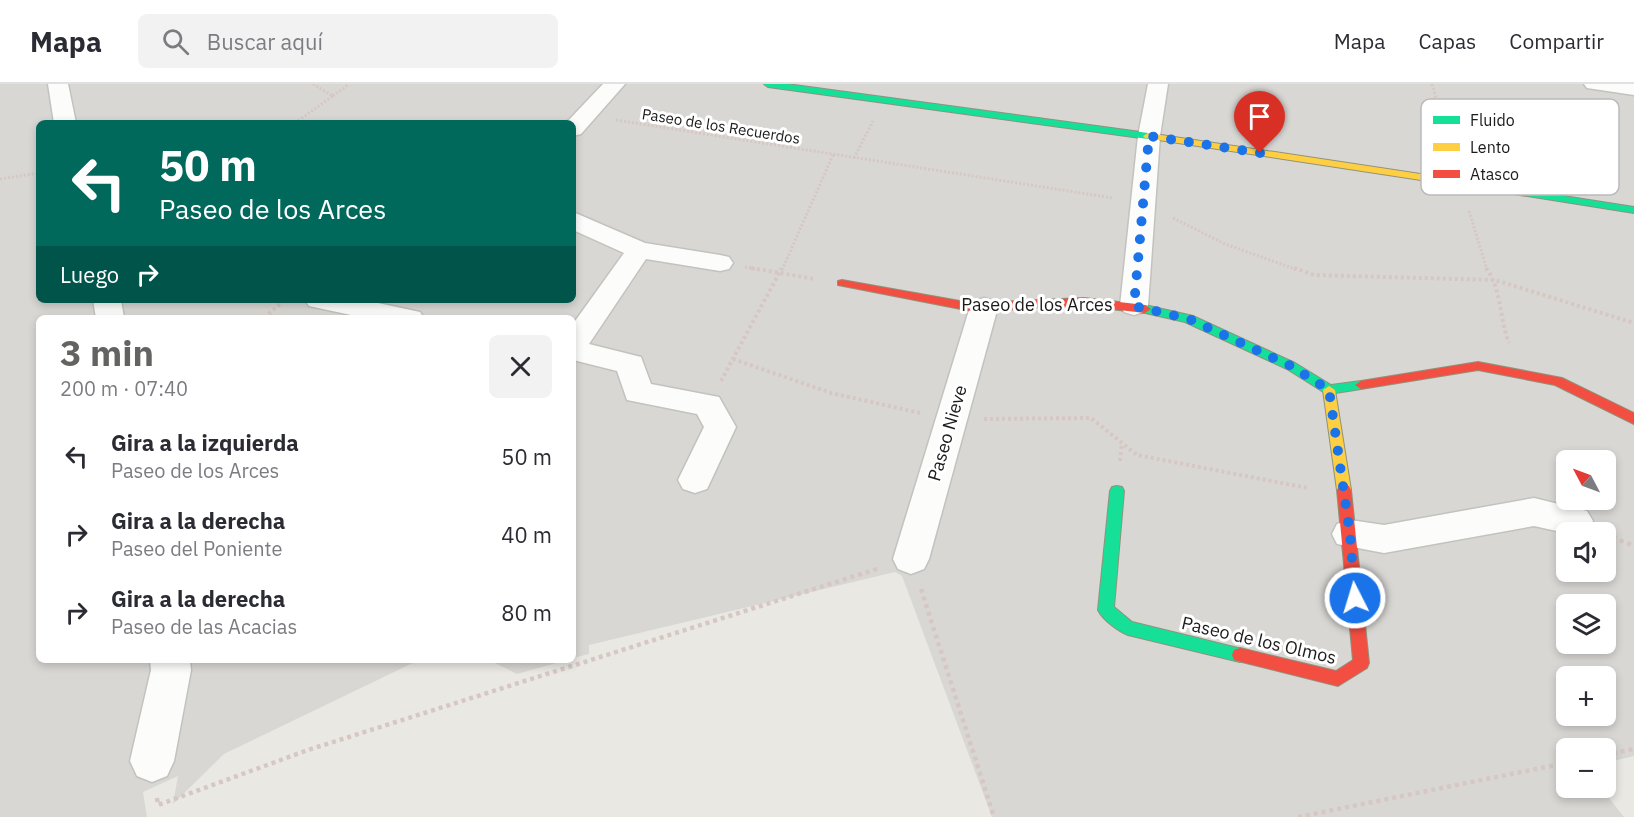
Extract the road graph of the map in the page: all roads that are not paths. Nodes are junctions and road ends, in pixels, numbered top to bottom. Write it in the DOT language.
graph roads {
  1 [pos="57,84"];
  2 [pos="615,84"];
  3 [pos="768,84"];
  4 [pos="1158,84"];
  5 [pos="1594,84"];
  6 [pos="1634,89"];
  7 [pos="64,120"];
  8 [pos="579,122"];
  9 [pos="1149,136"];
  10 [pos="1421,178"];
  11 [pos="1536,195"];
  12 [pos="1634,210"];
  13 [pos="576,221"];
  14 [pos="639,250"];
  15 [pos="720,263"];
  16 [pos="842,284"];
  17 [pos="334,303"];
  18 [pos="1134,306"];
  19 [pos="984,307"];
  20 [pos="395,315"];
  21 [pos="576,344"];
  22 [pos="576,349"];
  23 [pos="1329,390"];
  24 [pos="1634,419"];
  25 [pos="695,480"];
  26 [pos="1117,491"];
  27 [pos="1571,522"];
  28 [pos="1350,534"];
  29 [pos="910,559"];
  30 [pos="170,663"];
  31 [pos="152,761"];
  1 -- 7 [label="street"];
  2 -- 8 [label="street"];
  3 -- 9 [label="street"];
  4 -- 9 [label="street"];
  5 -- 6 [label="street"];
  9 -- 10 [label="street"];
  9 -- 18 [label="street"];
  11 -- 12 [label="street"];
  13 -- 14 [label="street"];
  14 -- 15 [label="street"];
  14 -- 21 [label="street"];
  16 -- 19 [label="street, Paseo de los Arces"];
  17 -- 20 [label="street"];
  18 -- 19 [label="street, Paseo de los Arces"];
  18 -- 23 [label="street, Paseo de los Arces"];
  19 -- 29 [label="street, Paseo Nieve"];
  22 -- 25 [label="street"];
  23 -- 24 [label="street"];
  23 -- 28 [label="street, Paseo de los Olmos"];
  26 -- 28 [label="street, Paseo de los Olmos"];
  27 -- 28 [label="street"];
  30 -- 31 [label="street"];
}
